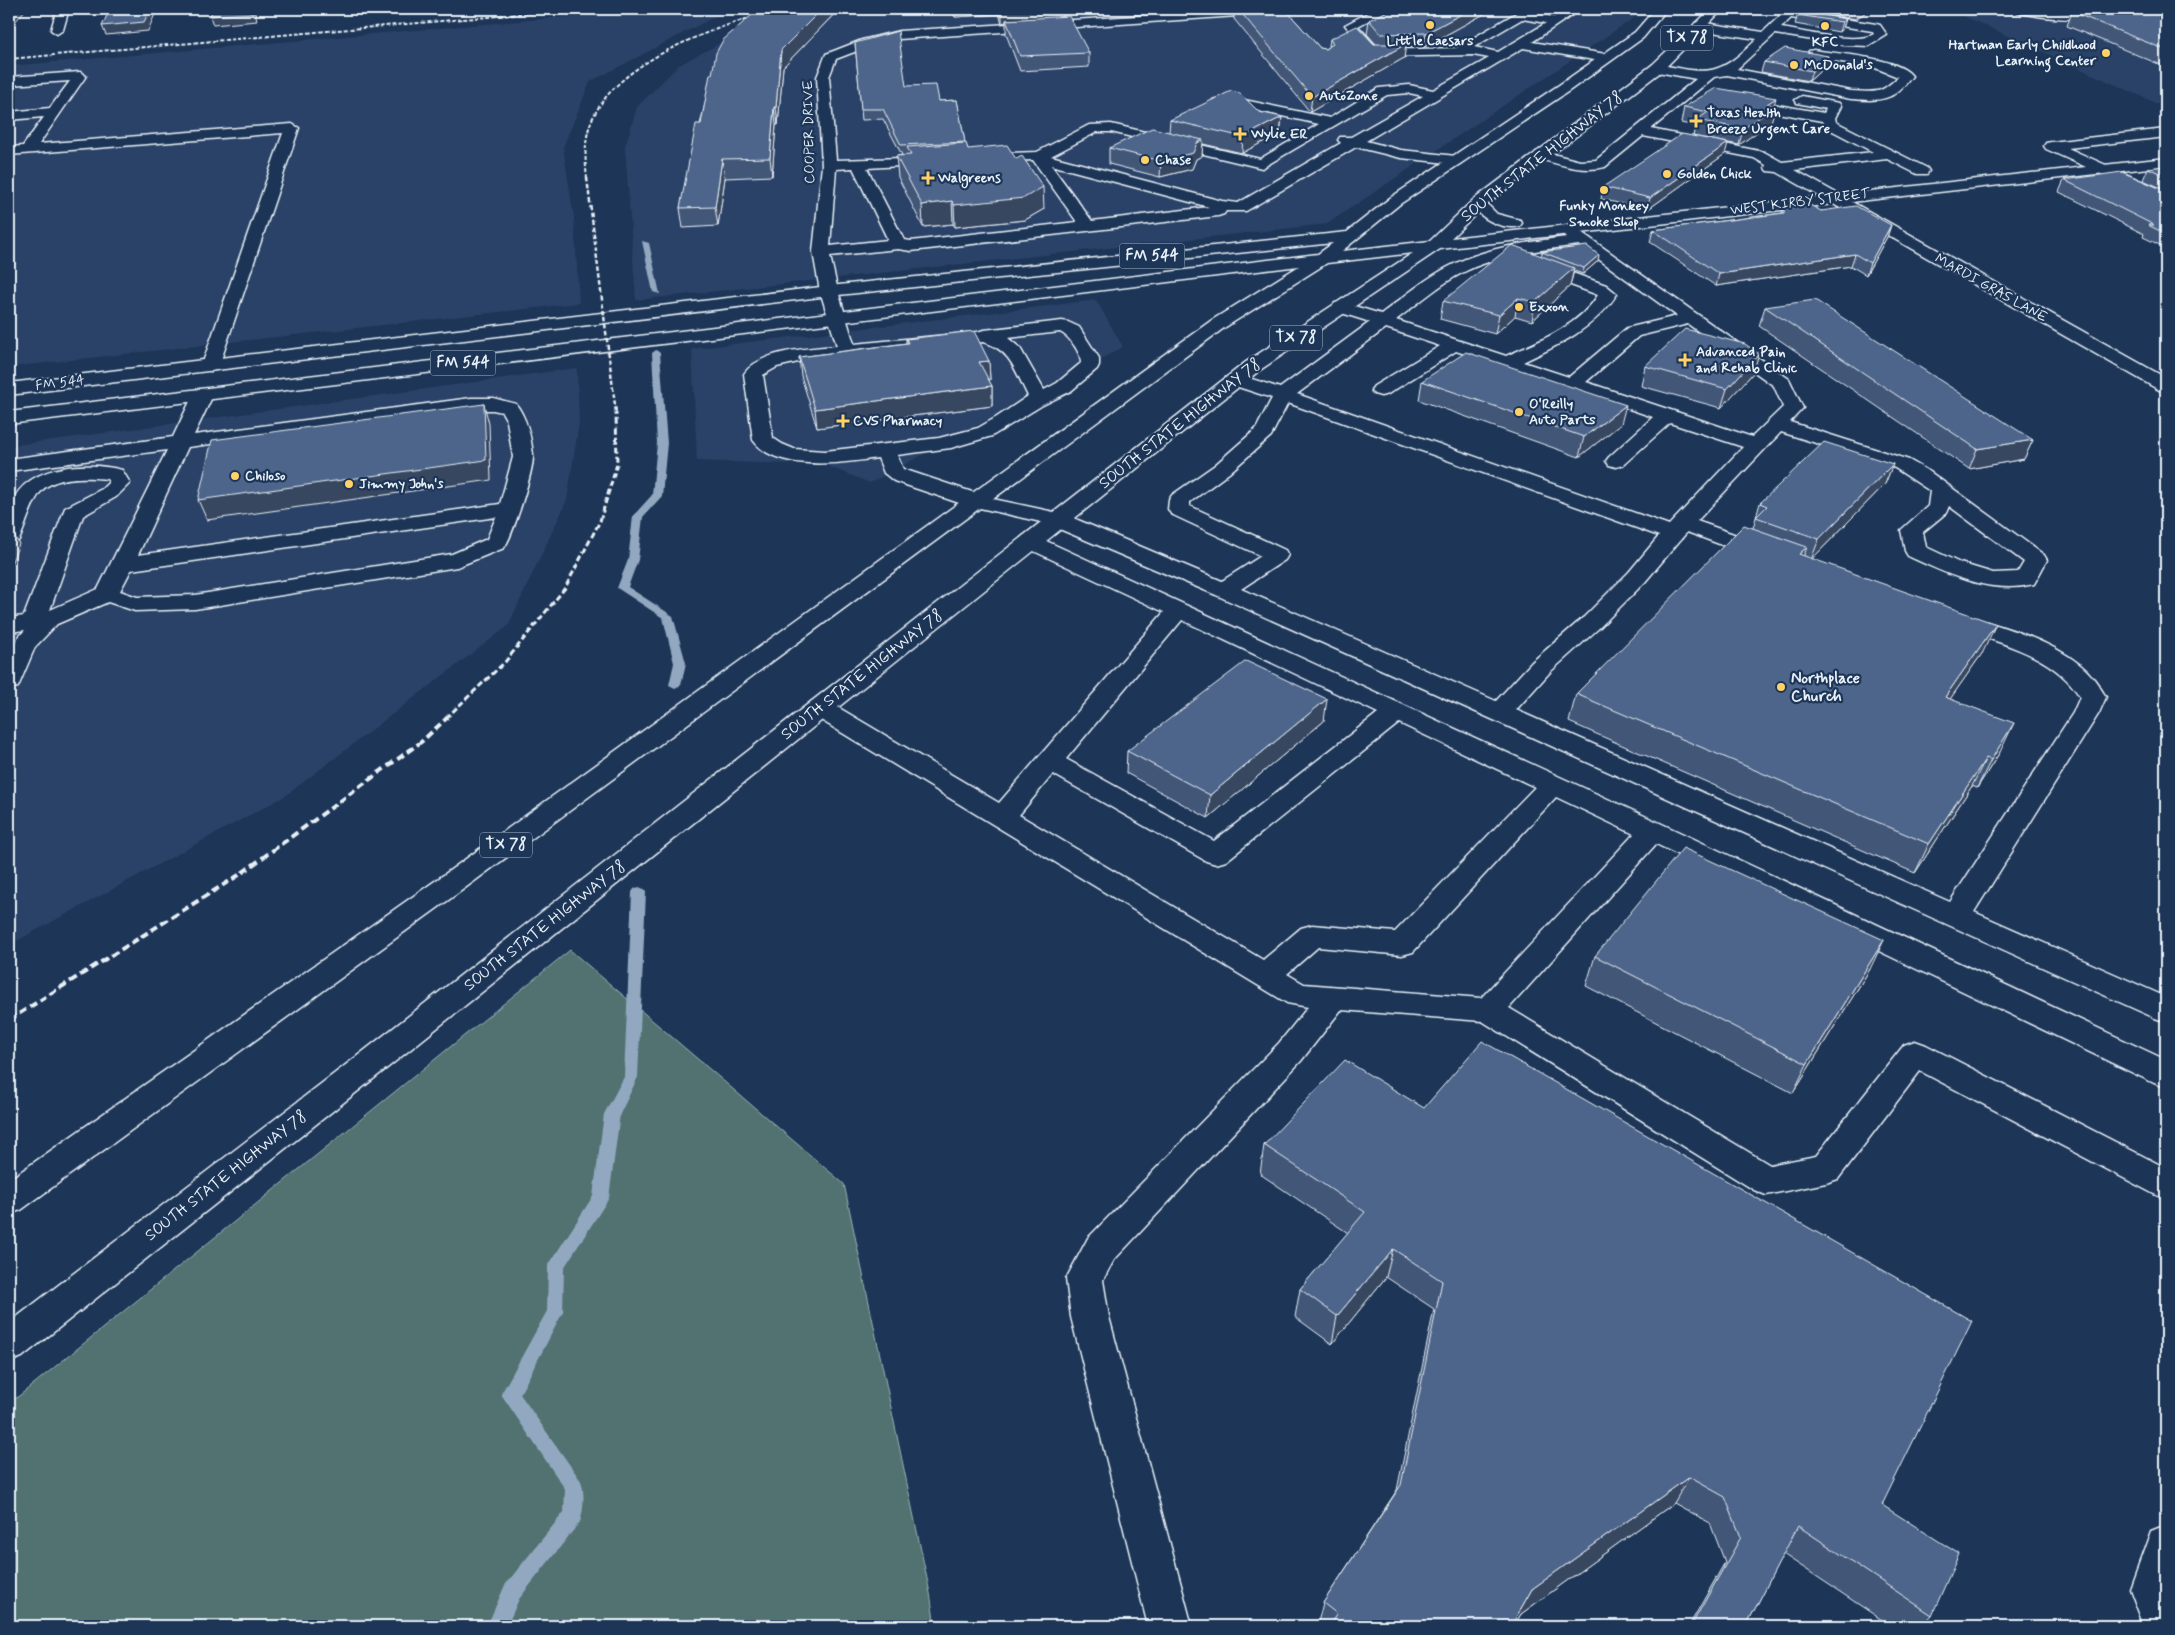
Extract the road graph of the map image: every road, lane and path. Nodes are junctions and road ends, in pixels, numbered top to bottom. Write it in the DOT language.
graph roads {
  1 [pos="63,9"];
  2 [pos="1297,9"];
  3 [pos="1384,9"];
  4 [pos="1539,9"];
  5 [pos="1661,9"];
  6 [pos="1717,9"];
  7 [pos="2018,9"];
  8 [pos="2166,9"];
  9 [pos="1282,10"];
  10 [pos="1566,14"];
  11 [pos="1294,24"];
  12 [pos="1699,26"];
  13 [pos="57,30"];
  14 [pos="1761,40"];
  15 [pos="1521,44"];
  16 [pos="1774,50"];
  17 [pos="1459,51"];
  18 [pos="1500,56"];
  19 [pos="1606,58"];
  20 [pos="1623,62"];
  21 [pos="1640,65"];
  22 [pos="1657,68"];
  23 [pos="1728,69"];
  24 [pos="1704,79"];
  25 [pos="9,81"];
  26 [pos="1843,81"];
  27 [pos="1825,84"];
  28 [pos="1687,93"];
  29 [pos="1434,94"];
  30 [pos="1851,95"];
  31 [pos="1706,97"];
  32 [pos="1724,100"];
  33 [pos="1207,109"];
  34 [pos="54,112"];
  35 [pos="1831,112"];
  36 [pos="9,116"];
  37 [pos="1331,122"];
  38 [pos="1640,131"];
  39 [pos="1313,133"];
  40 [pos="2166,134"];
  41 [pos="1353,142"];
  42 [pos="1622,146"];
  43 [pos="2166,146"];
  44 [pos="28,149"];
  45 [pos="9,150"];
  46 [pos="1642,150"];
  47 [pos="1890,154"];
  48 [pos="2071,155"];
  49 [pos="1541,156"];
  50 [pos="1038,157"];
  51 [pos="964,158"];
  52 [pos="2043,158"];
  53 [pos="945,159"];
  54 [pos="1456,160"];
  55 [pos="2166,162"];
  56 [pos="858,164"];
  57 [pos="828,165"];
  58 [pos="1778,167"];
  59 [pos="1940,169"];
  60 [pos="2103,169"];
  61 [pos="1754,170"];
  62 [pos="1922,171"];
  63 [pos="1824,194"];
  64 [pos="2166,198"];
  65 [pos="1478,203"];
  66 [pos="1241,208"];
  67 [pos="1514,223"];
  68 [pos="1088,226"];
  69 [pos="1453,227"];
  70 [pos="1425,230"];
  71 [pos="1379,234"];
  72 [pos="1575,235"];
  73 [pos="1351,236"];
  74 [pos="898,244"];
  75 [pos="1434,246"];
  76 [pos="1503,251"];
  77 [pos="821,252"];
  78 [pos="1325,257"];
  79 [pos="1178,275"];
  80 [pos="1649,288"];
  81 [pos="1248,290"];
  82 [pos="829,291"];
  83 [pos="1608,294"];
  84 [pos="1341,308"];
  85 [pos="837,318"];
  86 [pos="1690,318"];
  87 [pos="1385,322"];
  88 [pos="970,337"];
  89 [pos="1454,345"];
  90 [pos="847,350"];
  91 [pos="1507,362"];
  92 [pos="211,365"];
  93 [pos="1236,380"];
  94 [pos="1572,384"];
  95 [pos="2166,386"];
  96 [pos="9,389"];
  97 [pos="1381,390"];
  98 [pos="203,395"];
  99 [pos="1283,395"];
  100 [pos="1034,402"];
  101 [pos="1667,415"];
  102 [pos="9,418"];
  103 [pos="1777,424"];
  104 [pos="181,443"];
  105 [pos="1756,445"];
  106 [pos="885,451"];
  107 [pos="1616,461"];
  108 [pos="9,465"];
  109 [pos="1941,489"];
  110 [pos="976,501"];
  111 [pos="509,509"];
  112 [pos="1058,520"];
  113 [pos="1678,529"];
  114 [pos="9,538"];
  115 [pos="1031,542"];
  116 [pos="1785,560"];
  117 [pos="123,564"];
  118 [pos="1224,590"];
  119 [pos="107,594"];
  120 [pos="1178,610"];
  121 [pos="1933,613"];
  122 [pos="41,620"];
  123 [pos="9,625"];
  124 [pos="9,682"];
  125 [pos="820,708"];
  126 [pos="1396,712"];
  127 [pos="1500,712"];
  128 [pos="1049,761"];
  129 [pos="1552,784"];
  130 [pos="1002,817"];
  131 [pos="1652,832"];
  132 [pos="1956,916"];
  133 [pos="1265,975"];
  134 [pos="1334,997"];
  135 [pos="1488,1010"];
  136 [pos="2166,1010"];
  137 [pos="2166,1074"];
  138 [pos="2166,1184"];
  139 [pos="9,1199"];
  140 [pos="9,1345"];
  141 [pos="2166,1546"];
  142 [pos="1170,1626"];
  143 [pos="2166,1626"];
  1 -- 13 [label="main road"];
  2 -- 9 [label="main road, COOPER DRIVE"];
  3 -- 17 [label="main road"];
  4 -- 10 [label="main road"];
  5 -- 19 [label="main road, TX 78"];
  6 -- 12 [label="main road, SOUTH STATE HIGHWAY 78 / TX 78"];
  7 -- 8 [label="main road"];
  9 -- 11 [label="main road"];
  9 -- 57 [label="main road, COOPER DRIVE"];
  10 -- 15 [label="main road"];
  10 -- 17 [label="main road"];
  12 -- 14 [label="main road"];
  12 -- 22 [label="main road, SOUTH STATE HIGHWAY 78 / TX 78"];
  14 -- 14 [label="main road"];
  14 -- 16 [label="main road"];
  14 -- 23 [label="main road"];
  15 -- 18 [label="main road"];
  15 -- 19 [label="main road"];
  17 -- 18 [label="main road"];
  18 -- 29 [label="main road"];
  19 -- 20 [label="main road"];
  19 -- 54 [label="main road, TX 78"];
  21 -- 22 [label="main road"];
  22 -- 24 [label="main road"];
  22 -- 49 [label="main road, SOUTH STATE HIGHWAY 78 / TX 78"];
  23 -- 24 [label="main road"];
  23 -- 27 [label="main road"];
  23 -- 30 [label="main road"];
  24 -- 28 [label="main road"];
  24 -- 35 [label="main road"];
  25 -- 34 [label="main road"];
  26 -- 27 [label="main road"];
  27 -- 30 [label="main road"];
  28 -- 31 [label="main road"];
  28 -- 38 [label="main road"];
  29 -- 37 [label="main road"];
  29 -- 41 [label="main road"];
  30 -- 35 [label="main road"];
  32 -- 35 [label="main road"];
  33 -- 37 [label="main road"];
  34 -- 36 [label="main road"];
  34 -- 44 [label="main road"];
  35 -- 47 [label="main road"];
  37 -- 39 [label="main road"];
  38 -- 42 [label="main road"];
  38 -- 58 [label="main road, MARDI GRAS LANE"];
  39 -- 41 [label="main road"];
  39 -- 50 [label="main road"];
  40 -- 48 [label="main road"];
  41 -- 54 [label="main road"];
  41 -- 66 [label="main road"];
  42 -- 46 [label="main road"];
  42 -- 49 [label="main road"];
  43 -- 48 [label="main road"];
  44 -- 45 [label="main road"];
  44 -- 92 [label="main road"];
  47 -- 58 [label="main road"];
  47 -- 62 [label="main road"];
  48 -- 52 [label="main road"];
  48 -- 60 [label="main road"];
  49 -- 65 [label="main road, SOUTH STATE HIGHWAY 78 / TX 78"];
  50 -- 51 [label="main road"];
  50 -- 66 [label="main road"];
  50 -- 68 [label="main road"];
  53 -- 56 [label="main road"];
  54 -- 73 [label="main road, TX 78"];
  55 -- 60 [label="main road, WEST KIRBY STREET"];
  56 -- 57 [label="main road"];
  56 -- 74 [label="main road"];
  57 -- 77 [label="main road, COOPER DRIVE"];
  58 -- 61 [label="main road"];
  58 -- 63 [label="main road, MARDI GRAS LANE"];
  59 -- 62 [label="main road, WEST KIRBY STREET"];
  60 -- 63 [label="main road, WEST KIRBY STREET"];
  60 -- 64 [label="main road"];
  62 -- 63 [label="main road, WEST KIRBY STREET"];
  63 -- 67 [label="main road, WEST KIRBY STREET"];
  63 -- 72 [label="main road, WEST KIRBY STREET"];
  63 -- 95 [label="main road, MARDI GRAS LANE"];
  65 -- 67 [label="main road"];
  65 -- 69 [label="main road, SOUTH STATE HIGHWAY 78 / TX 78"];
  66 -- 68 [label="main road"];
  67 -- 69 [label="main road, WEST KIRBY STREET"];
  68 -- 74 [label="main road"];
  69 -- 70 [label="main road"];
  69 -- 75 [label="main road, SOUTH STATE HIGHWAY 78 / TX 78"];
  71 -- 73 [label="main road, FM 544 / FM 544"];
  72 -- 75 [label="main road, WEST KIRBY STREET"];
  72 -- 76 [label="main road"];
  72 -- 80 [label="main road"];
  73 -- 78 [label="main road, TX 78"];
  73 -- 82 [label="main road, FM 544 / FM 544"];
  74 -- 77 [label="main road"];
  75 -- 78 [label="main road, FM 544 / FM 544"];
  75 -- 84 [label="main road, SOUTH STATE HIGHWAY 78 / TX 78"];
  76 -- 83 [label="main road"];
  76 -- 87 [label="main road"];
  77 -- 82 [label="main road, COOPER DRIVE"];
  78 -- 79 [label="main road, FM 544 / FM 544"];
  78 -- 81 [label="main road, TX 78"];
  79 -- 81 [label="main road"];
  79 -- 85 [label="main road, FM 544 / FM 544"];
  80 -- 83 [label="main road"];
  80 -- 86 [label="main road"];
  81 -- 110 [label="main road, TX 78"];
  82 -- 85 [label="main road, COOPER DRIVE"];
  82 -- 92 [label="main road, FM 544 / FM 544"];
  83 -- 91 [label="main road"];
  84 -- 87 [label="main road"];
  84 -- 93 [label="main road, SOUTH STATE HIGHWAY 78 / TX 78"];
  85 -- 90 [label="main road, COOPER DRIVE"];
  85 -- 98 [label="main road, FM 544 / FM 544"];
  86 -- 94 [label="main road"];
  86 -- 103 [label="main road"];
  87 -- 89 [label="main road"];
  87 -- 99 [label="main road"];
  88 -- 90 [label="main road"];
  88 -- 100 [label="main road"];
  88 -- 100 [label="main road"];
  89 -- 91 [label="main road"];
  89 -- 97 [label="main road"];
  90 -- 106 [label="main road"];
  91 -- 94 [label="main road"];
  92 -- 96 [label="main road, FM 544 / FM 544"];
  92 -- 98 [label="main road"];
  93 -- 99 [label="main road"];
  93 -- 112 [label="main road, SOUTH STATE HIGHWAY 78 / TX 78"];
  94 -- 101 [label="main road"];
  98 -- 102 [label="main road, FM 544 / FM 544"];
  98 -- 104 [label="main road"];
  99 -- 113 [label="main road"];
  99 -- 118 [label="main road"];
  100 -- 106 [label="main road"];
  101 -- 105 [label="main road"];
  101 -- 107 [label="main road"];
  103 -- 105 [label="main road"];
  103 -- 109 [label="main road"];
  104 -- 108 [label="main road"];
  104 -- 111 [label="main road"];
  104 -- 117 [label="main road"];
  105 -- 113 [label="main road"];
  106 -- 110 [label="main road"];
  109 -- 109 [label="main road"];
  110 -- 112 [label="main road"];
  110 -- 139 [label="main road, TX 78"];
  111 -- 117 [label="main road"];
  111 -- 119 [label="main road"];
  112 -- 115 [label="main road, SOUTH STATE HIGHWAY 78 / TX 78"];
  112 -- 118 [label="main road"];
  113 -- 116 [label="main road"];
  113 -- 127 [label="main road"];
  114 -- 122 [label="main road"];
  115 -- 120 [label="main road"];
  115 -- 125 [label="main road, SOUTH STATE HIGHWAY 78 / TX 78"];
  117 -- 119 [label="main road"];
  118 -- 127 [label="main road"];
  119 -- 122 [label="main road"];
  120 -- 126 [label="main road"];
  120 -- 128 [label="main road"];
  121 -- 132 [label="main road"];
  122 -- 123 [label="main road"];
  122 -- 124 [label="main road"];
  125 -- 130 [label="main road"];
  125 -- 140 [label="main road, SOUTH STATE HIGHWAY 78 / TX 78"];
  126 -- 128 [label="main road"];
  126 -- 129 [label="main road"];
  127 -- 132 [label="main road"];
  128 -- 130 [label="main road"];
  129 -- 131 [label="main road"];
  129 -- 133 [label="main road"];
  130 -- 133 [label="main road"];
  131 -- 135 [label="main road"];
  131 -- 137 [label="main road"];
  132 -- 136 [label="main road"];
  133 -- 134 [label="main road"];
  134 -- 135 [label="main road"];
  134 -- 142 [label="main road"];
  135 -- 138 [label="main road"];
  141 -- 143 [label="main road"];
}
